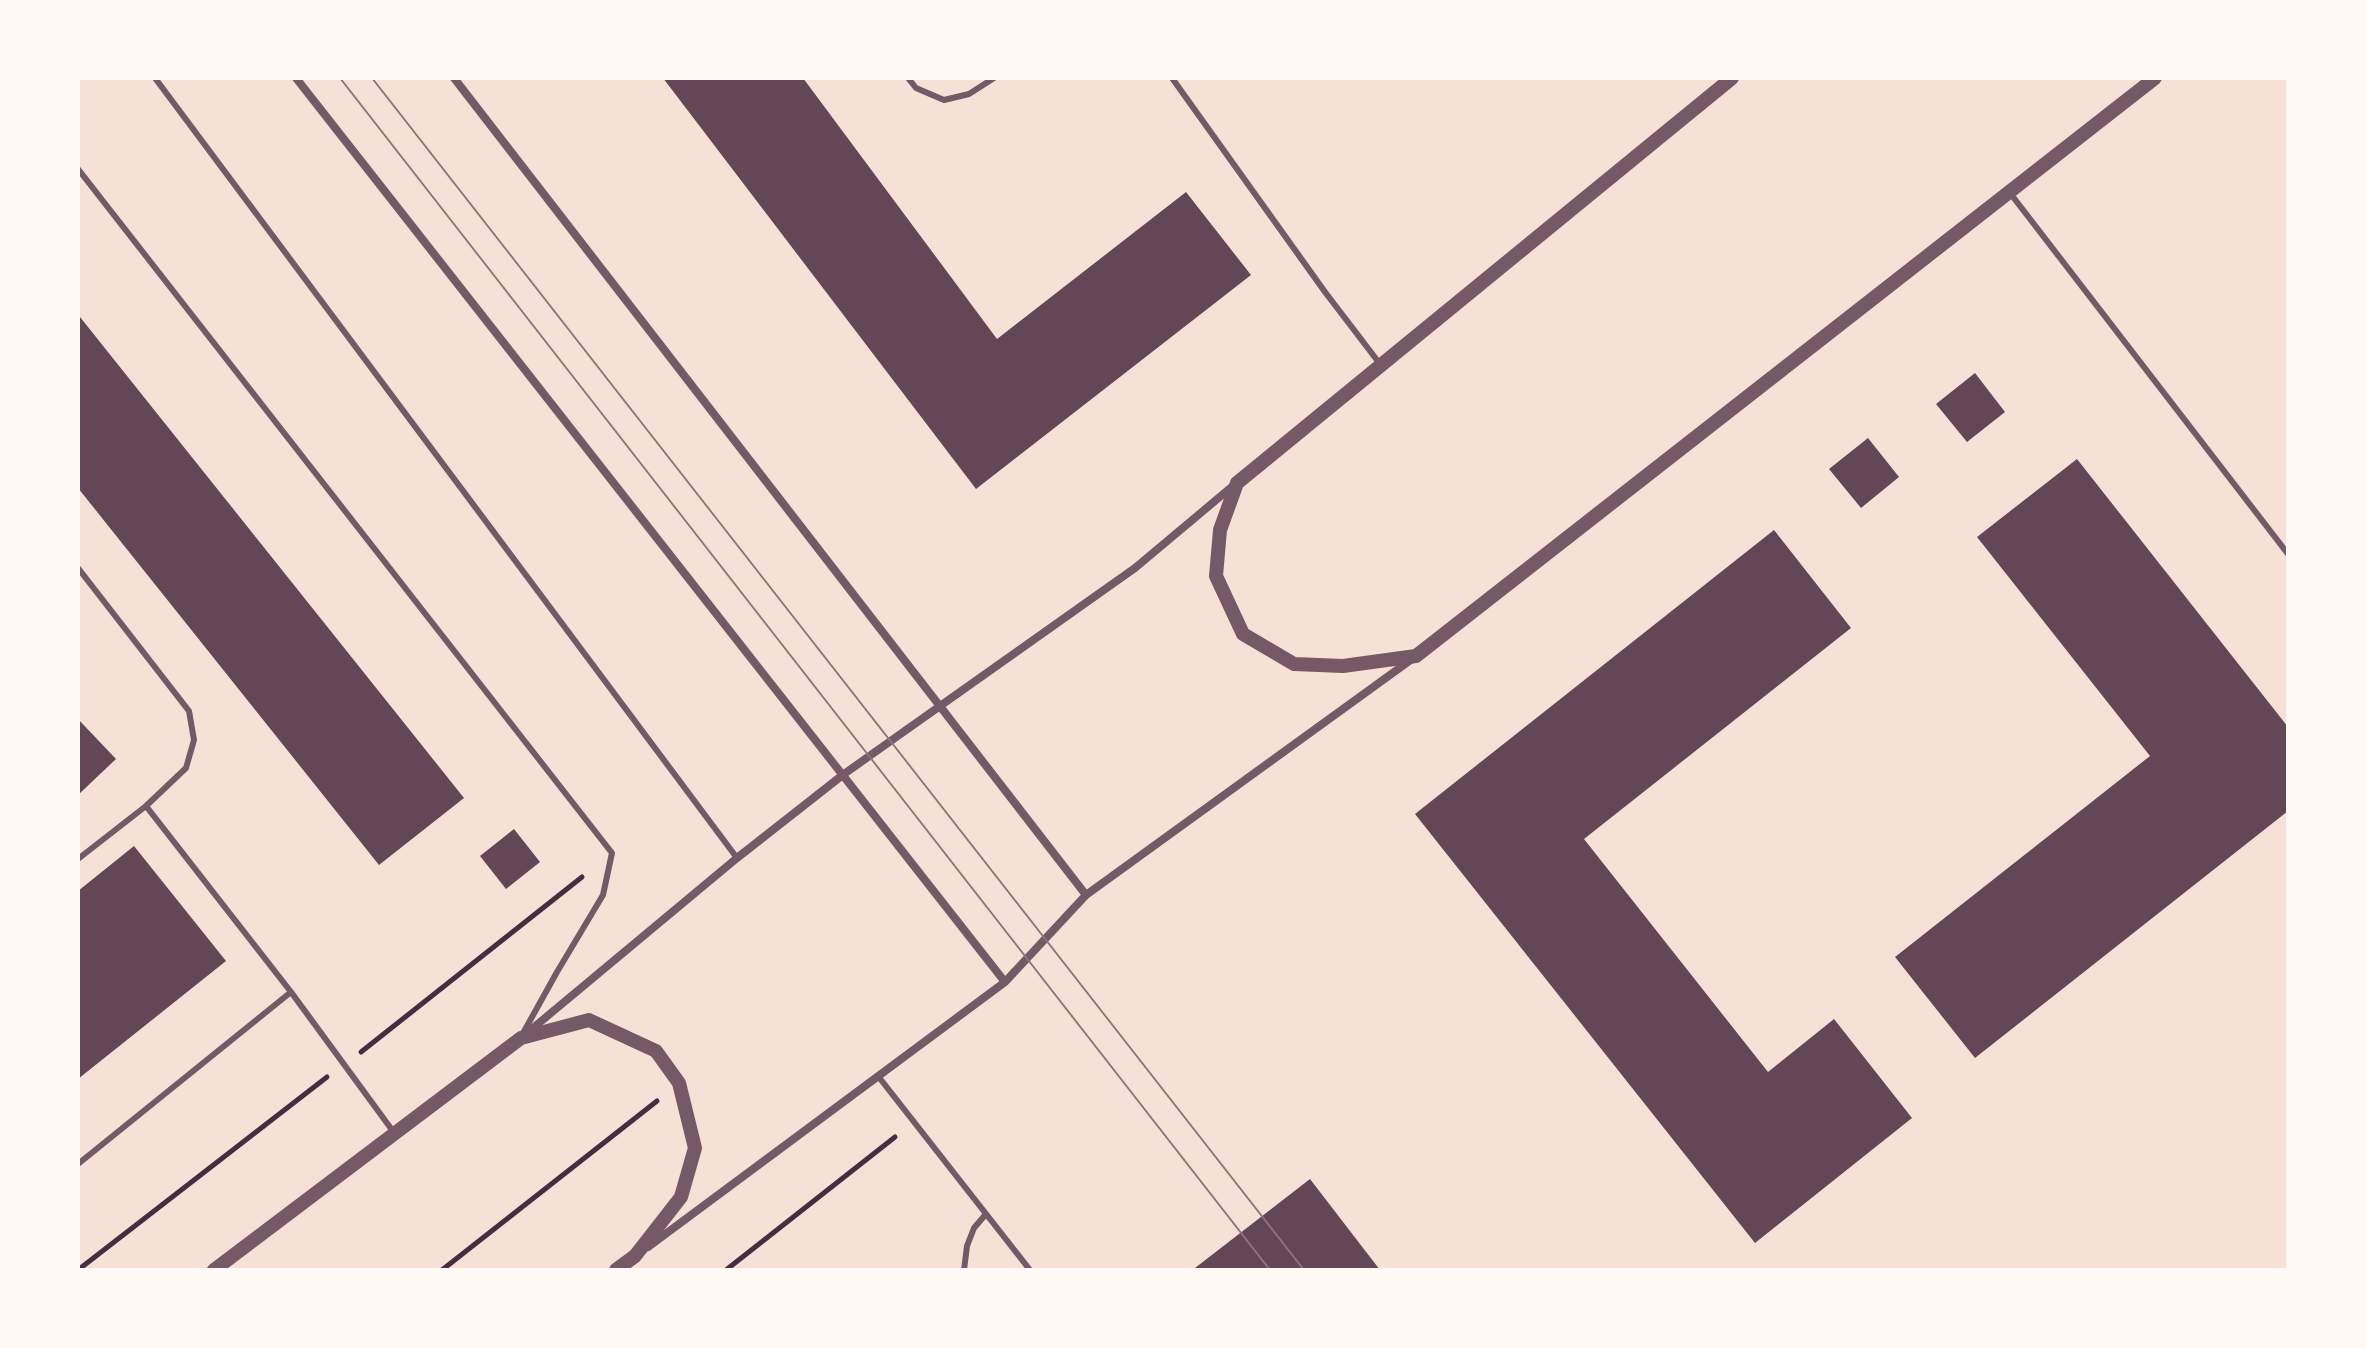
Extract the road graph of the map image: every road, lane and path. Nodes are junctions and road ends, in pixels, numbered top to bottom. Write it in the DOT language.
graph roads {
  1 [pos="155,78"];
  2 [pos="296,78"];
  3 [pos="454,78"];
  4 [pos="908,78"];
  5 [pos="994,78"];
  6 [pos="1172,78"];
  7 [pos="2155,78"];
  8 [pos="1723,80"];
  9 [pos="78,169"];
  10 [pos="2009,192"];
  11 [pos="1380,364"];
  12 [pos="1237,483"];
  13 [pos="2288,554"];
  14 [pos="78,568"];
  15 [pos="1416,656"];
  16 [pos="938,705"];
  17 [pos="844,774"];
  18 [pos="146,806"];
  19 [pos="737,858"];
  20 [pos="78,859"];
  21 [pos="1086,895"];
  22 [pos="1005,982"];
  23 [pos="291,992"];
  24 [pos="521,1038"];
  25 [pos="878,1076"];
  26 [pos="679,1083"];
  27 [pos="914,1122"];
  28 [pos="395,1134"];
  29 [pos="78,1164"];
  30 [pos="986,1214"];
  31 [pos="635,1256"];
  32 [pos="214,1270"];
  33 [pos="442,1270"];
  34 [pos="616,1270"];
  35 [pos="726,1270"];
  36 [pos="964,1270"];
  37 [pos="1030,1270"];
  1 -- 19 [label="lane"];
  2 -- 17 [label="street"];
  3 -- 16 [label="street"];
  4 -- 5 [label="lane"];
  6 -- 11 [label="lane"];
  7 -- 10 [label="street"];
  8 -- 11 [label="street"];
  9 -- 24 [label="lane"];
  10 -- 13 [label="lane"];
  10 -- 15 [label="street"];
  11 -- 12 [label="street"];
  12 -- 15 [label="street"];
  12 -- 16 [label="street"];
  14 -- 18 [label="lane"];
  15 -- 21 [label="street"];
  16 -- 17 [label="street"];
  16 -- 21 [label="street"];
  17 -- 19 [label="street"];
  17 -- 22 [label="street"];
  18 -- 20 [label="lane"];
  18 -- 23 [label="lane"];
  19 -- 24 [label="street"];
  21 -- 22 [label="street"];
  22 -- 25 [label="street"];
  23 -- 28 [label="lane"];
  23 -- 29 [label="lane"];
  24 -- 26 [label="street"];
  24 -- 28 [label="street"];
  25 -- 27 [label="lane"];
  25 -- 31 [label="street"];
  26 -- 31 [label="street"];
  26 -- 33 [label="path"];
  27 -- 30 [label="lane"];
  27 -- 35 [label="path"];
  28 -- 32 [label="street"];
  30 -- 36 [label="lane"];
  30 -- 37 [label="lane"];
  31 -- 34 [label="street"];
}
